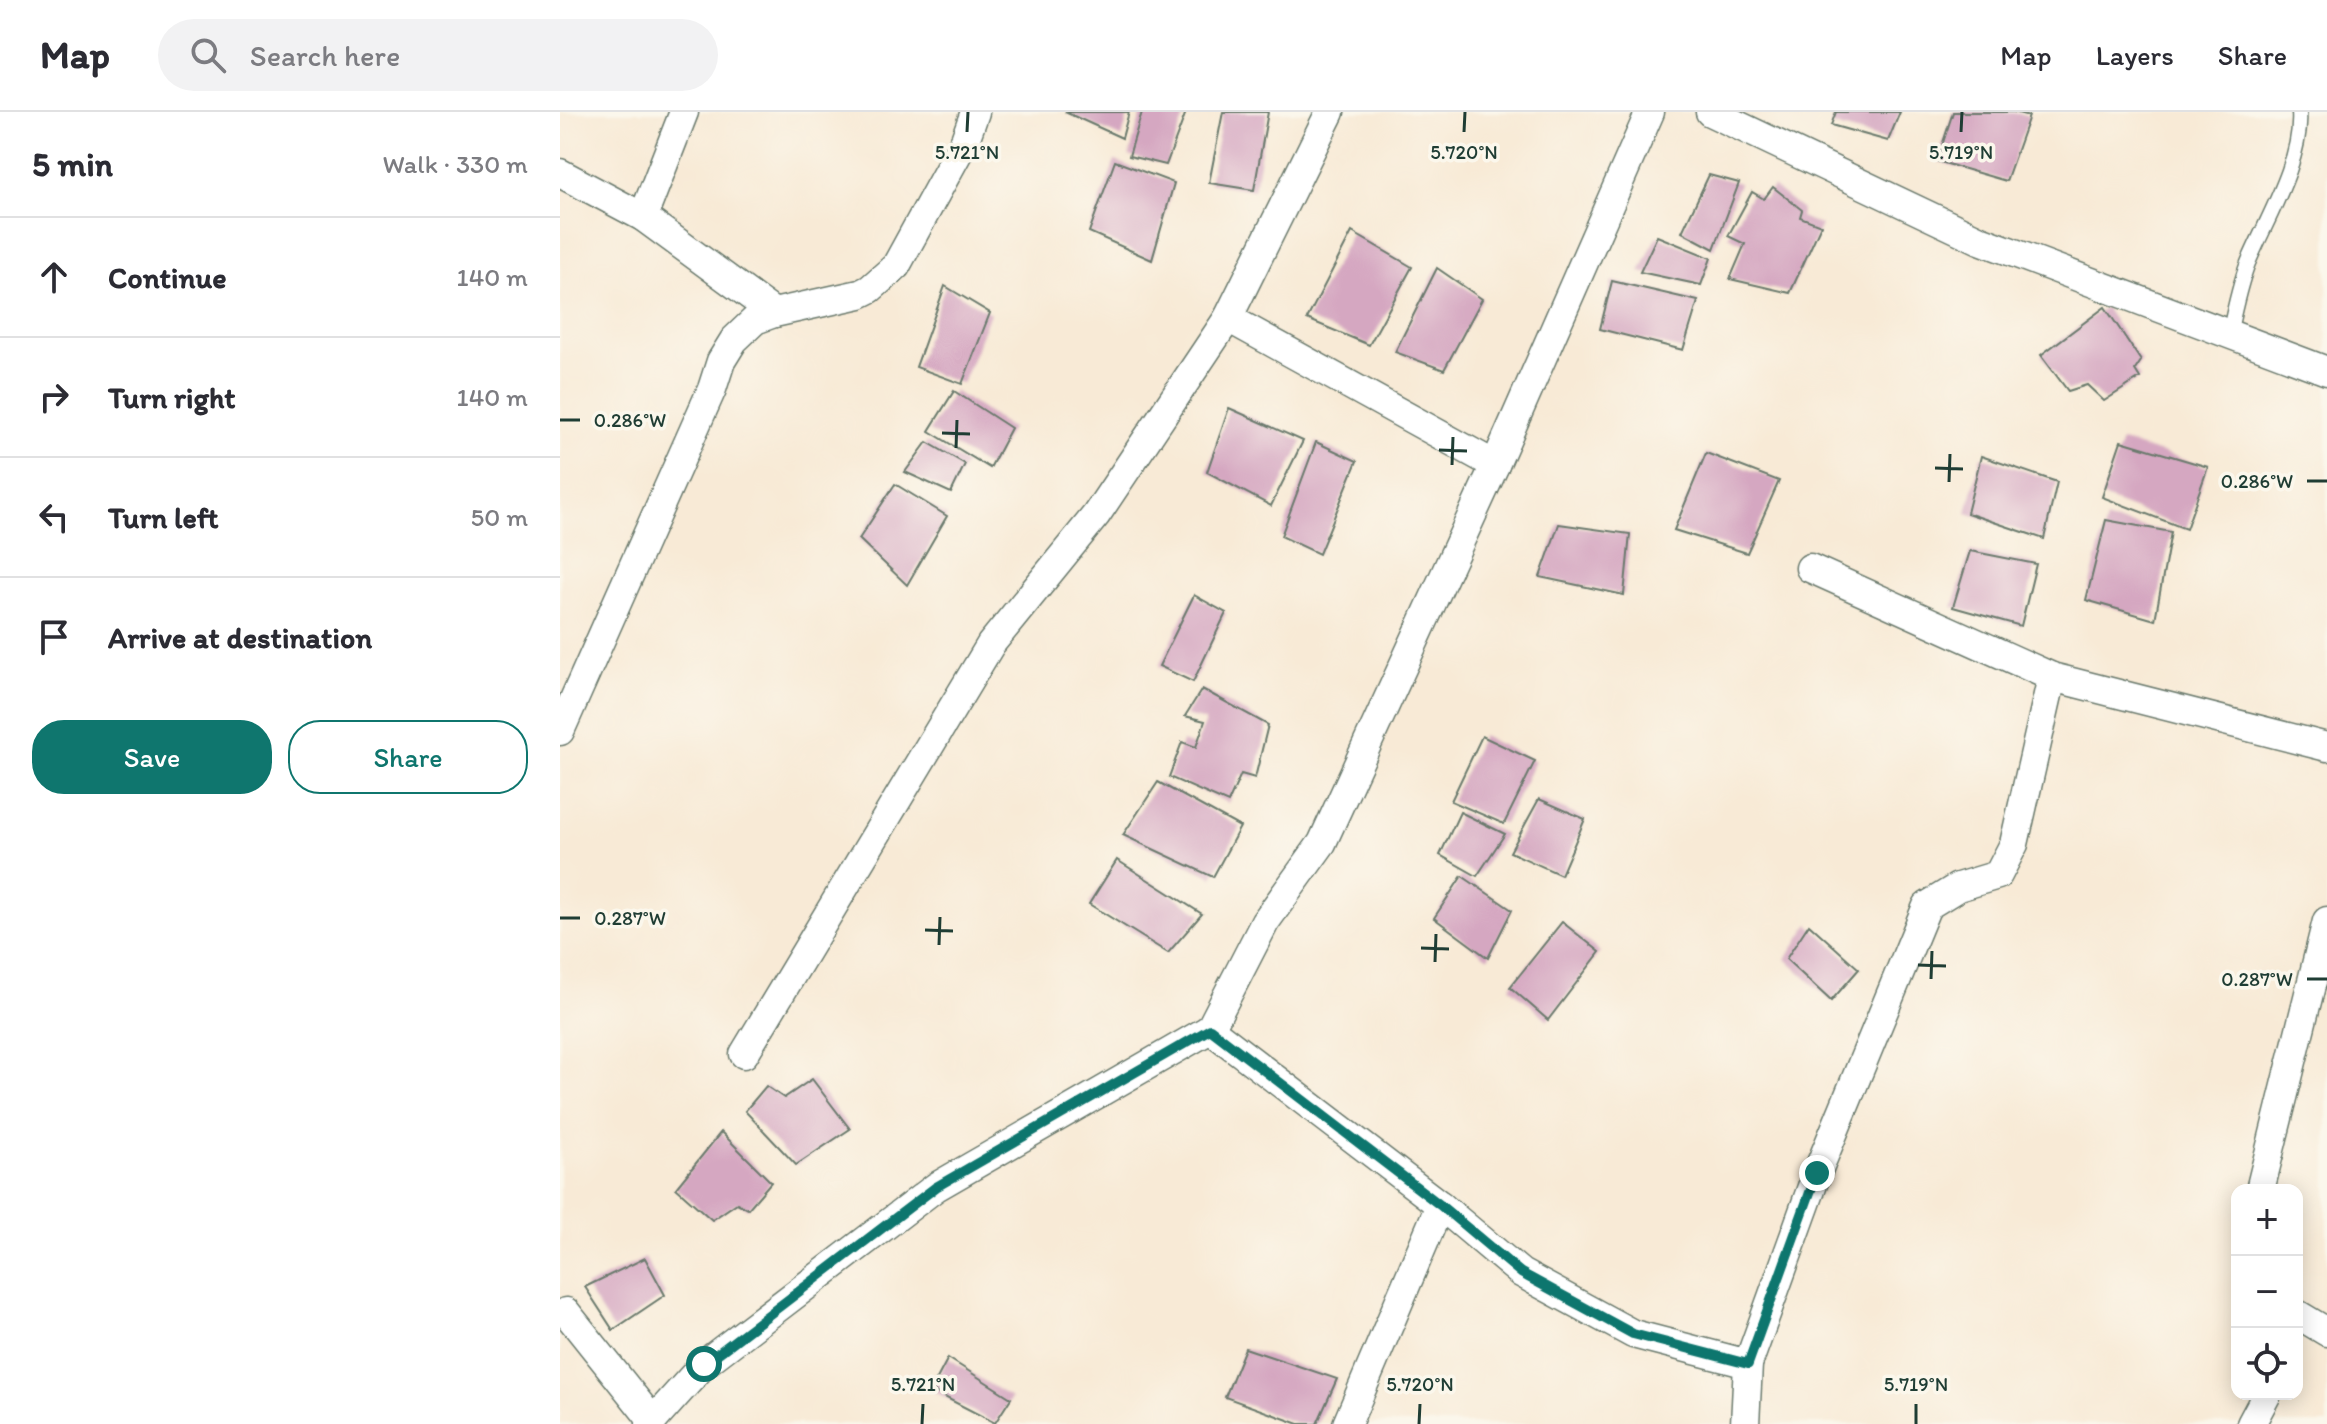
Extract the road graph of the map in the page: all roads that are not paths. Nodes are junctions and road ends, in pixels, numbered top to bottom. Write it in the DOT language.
graph roads {
  1 [pos="684,112"];
  2 [pos="975,112"];
  3 [pos="1330,112"];
  4 [pos="1650,112"];
  5 [pos="1710,112"];
  6 [pos="2299,112"];
  7 [pos="560,173"];
  8 [pos="643,217"];
  9 [pos="774,313"];
  10 [pos="1228,318"];
  11 [pos="2229,335"];
  12 [pos="2327,371"];
  13 [pos="1495,465"];
  14 [pos="1810,568"];
  15 [pos="2052,677"];
  16 [pos="560,731"];
  17 [pos="2327,747"];
  18 [pos="2327,921"];
  19 [pos="1210,1029"];
  20 [pos="744,1054"];
  21 [pos="2261,1184"];
  22 [pos="1440,1205"];
  23 [pos="566,1312"];
  24 [pos="1748,1364"];
  25 [pos="2264,1400"];
  26 [pos="651,1422"];
  27 [pos="1347,1424"];
  28 [pos="1745,1424"];
  29 [pos="2251,1424"];
  1 -- 8 [label="street"];
  2 -- 9 [label="street"];
  3 -- 10 [label="street"];
  4 -- 13 [label="street"];
  5 -- 11 [label="street"];
  6 -- 11 [label="lane"];
  7 -- 8 [label="street"];
  8 -- 9 [label="street"];
  9 -- 16 [label="street"];
  10 -- 13 [label="street"];
  10 -- 20 [label="street"];
  11 -- 12 [label="street"];
  13 -- 19 [label="street"];
  14 -- 15 [label="street"];
  15 -- 17 [label="street"];
  15 -- 24 [label="street"];
  18 -- 21 [label="street"];
  19 -- 22 [label="street"];
  19 -- 26 [label="street"];
  22 -- 24 [label="street"];
  22 -- 27 [label="street"];
  23 -- 26 [label="street"];
  24 -- 28 [label="street"];
  25 -- 29 [label="street"];
}
